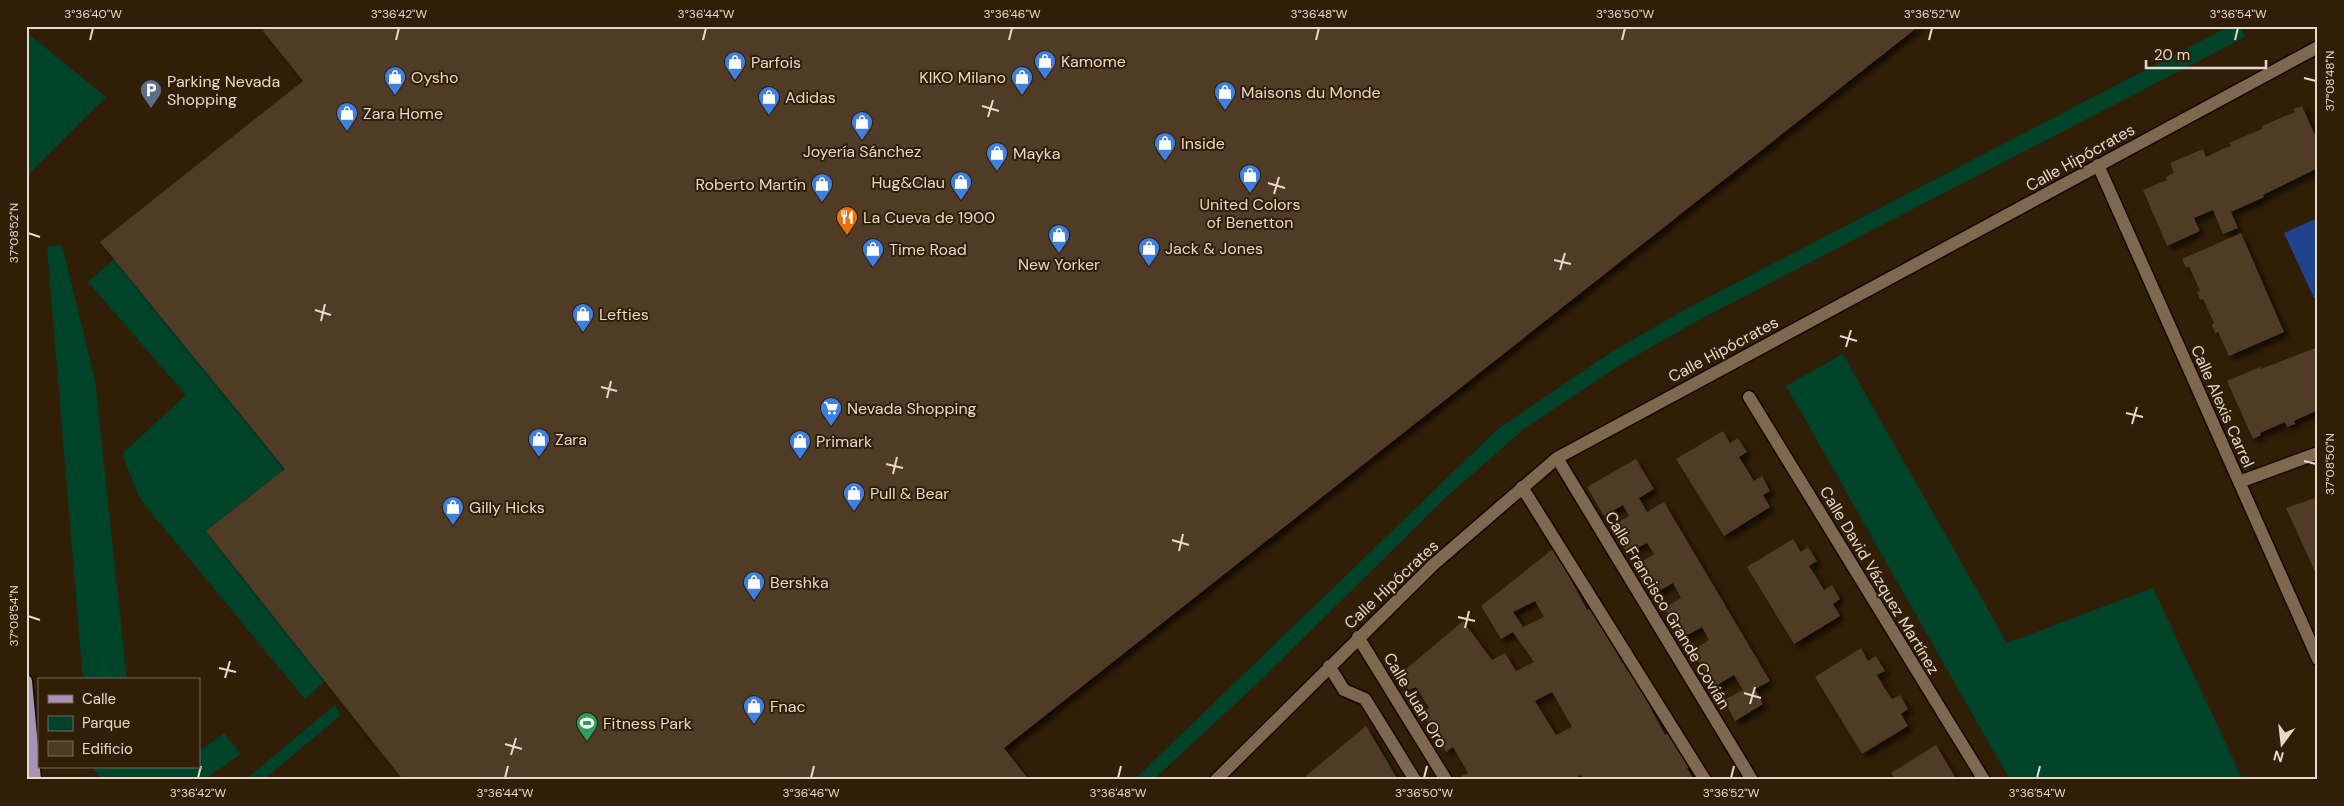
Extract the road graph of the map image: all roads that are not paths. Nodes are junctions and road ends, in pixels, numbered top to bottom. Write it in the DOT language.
graph roads {
  1 [pos="2318,47"];
  2 [pos="2098,165"];
  3 [pos="1749,397"];
  4 [pos="2318,453"];
  5 [pos="1557,458"];
  6 [pos="2239,482"];
  7 [pos="1522,487"];
  8 [pos="1358,637"];
  9 [pos="2318,659"];
  10 [pos="1329,666"];
  11 [pos="26,681"];
  12 [pos="35,780"];
  13 [pos="1216,780"];
  14 [pos="1415,780"];
  15 [pos="1446,780"];
  16 [pos="1705,780"];
  17 [pos="1752,780"];
  18 [pos="1984,780"];
  1 -- 2 [label="street, Calle Hipócrates"];
  2 -- 5 [label="street, Calle Hipócrates"];
  2 -- 6 [label="street, Calle Alexis Carrel"];
  3 -- 18 [label="street, Calle David Vázquez Martínez"];
  4 -- 6 [label="street"];
  5 -- 7 [label="street, Calle Hipócrates"];
  5 -- 17 [label="street, Calle Francisco Grande Covián"];
  6 -- 9 [label="street, Calle Alexis Carrel"];
  7 -- 8 [label="street, Calle Hipócrates"];
  7 -- 16 [label="street"];
  8 -- 10 [label="street, Calle Hipócrates"];
  8 -- 15 [label="street, Calle Juan Oro"];
  10 -- 13 [label="street, Calle Hipócrates"];
  10 -- 14 [label="street"];
  11 -- 12 [label="main road"];
}
